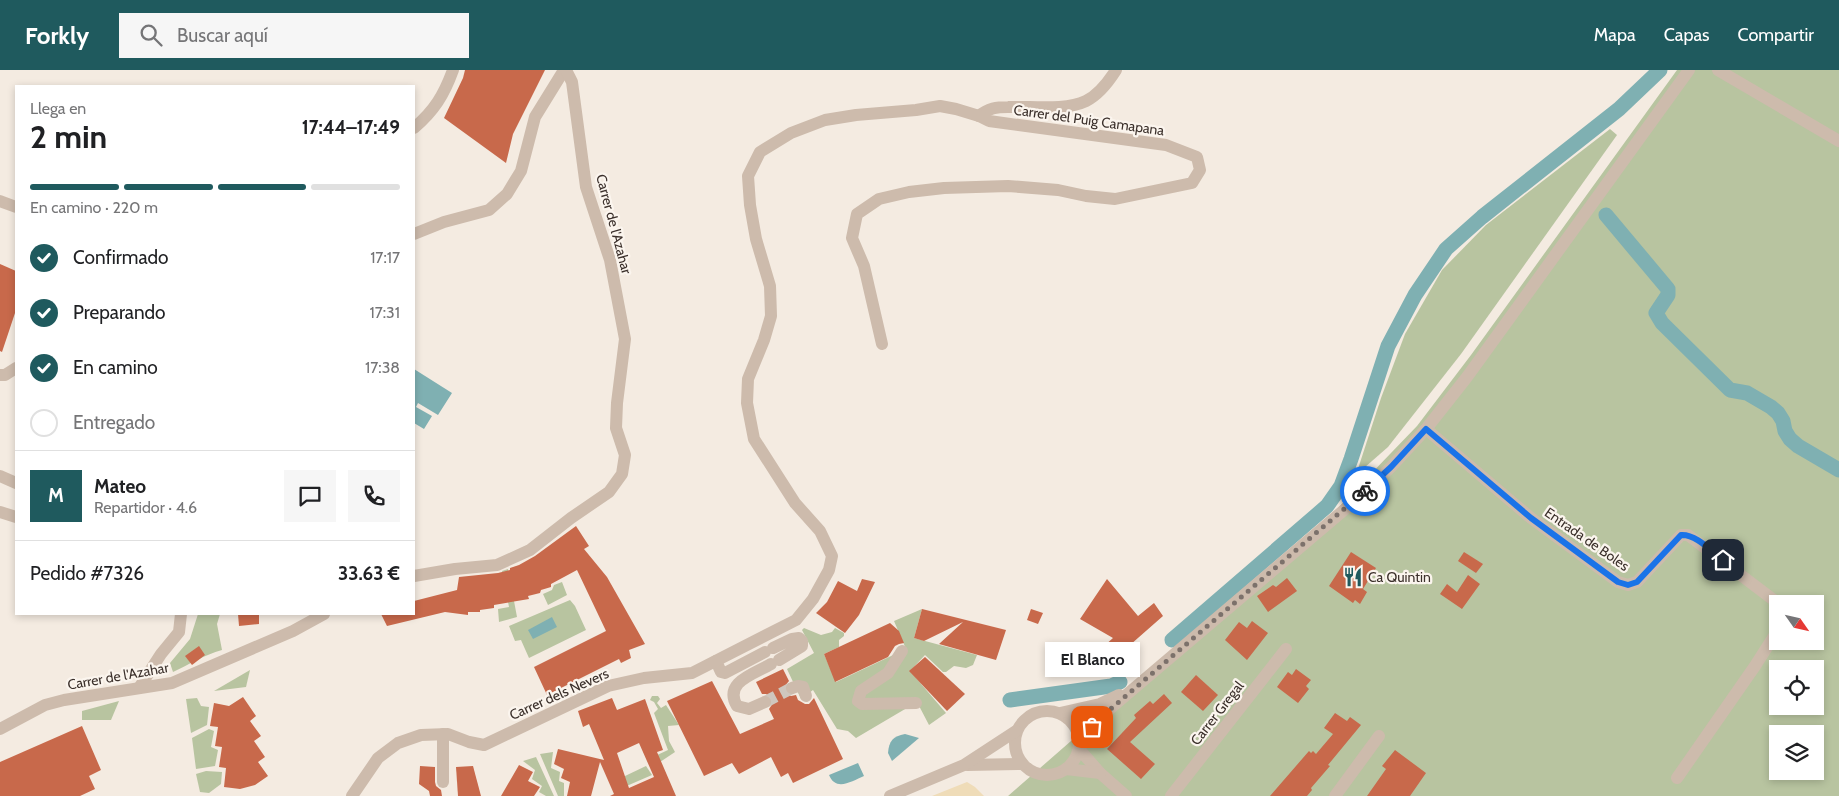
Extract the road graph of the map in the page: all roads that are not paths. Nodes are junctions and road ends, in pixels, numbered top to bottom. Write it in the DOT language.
graph roads {
  1 [pos="453,70"];
  2 [pos="565,70"];
  3 [pos="1116,70"];
  4 [pos="1689,70"];
  5 [pos="1718,70"];
  6 [pos="979,116"];
  7 [pos="415,127"];
  8 [pos="1839,141"];
  9 [pos="0,201"];
  10 [pos="15,207"];
  11 [pos="415,234"];
  12 [pos="882,344"];
  13 [pos="15,369"];
  14 [pos="0,375"];
  15 [pos="1426,429"];
  16 [pos="0,476"];
  17 [pos="15,483"];
  18 [pos="0,512"];
  19 [pos="15,517"];
  20 [pos="415,576"];
  21 [pos="1769,596"];
  22 [pos="181,615"];
  23 [pos="322,615"];
  24 [pos="1769,644"];
  25 [pos="1286,649"];
  26 [pos="902,651"];
  27 [pos="716,662"];
  28 [pos="1137,686"];
  29 [pos="140,688"];
  30 [pos="792,688"];
  31 [pos="806,696"];
  32 [pos="765,702"];
  33 [pos="916,703"];
  34 [pos="1060,713"];
  35 [pos="0,729"];
  36 [pos="1016,731"];
  37 [pos="443,734"];
  38 [pos="1379,736"];
  39 [pos="1079,745"];
  40 [pos="1022,764"];
  41 [pos="964,765"];
  42 [pos="1066,769"];
  43 [pos="1100,773"];
  44 [pos="1676,778"];
  45 [pos="443,782"];
  46 [pos="352,796"];
  47 [pos="890,796"];
  48 [pos="1126,796"];
  49 [pos="1171,796"];
  50 [pos="1335,796"];
  1 -- 7 [label="street"];
  2 -- 11 [label="street"];
  2 -- 20 [label="street, Carrer de l'Azahar"];
  3 -- 6 [label="street"];
  4 -- 15 [label="street"];
  5 -- 8 [label="street"];
  6 -- 12 [label="street, Carrer del Puig Camapana"];
  6 -- 27 [label="street, Carrer dels Nevers"];
  9 -- 10 [label="street"];
  13 -- 14 [label="street"];
  15 -- 21 [label="street, Entrada de Boles"];
  15 -- 28 [label="street"];
  16 -- 17 [label="street"];
  18 -- 19 [label="street"];
  22 -- 29 [label="street"];
  23 -- 29 [label="street, Carrer de l'Azahar"];
  24 -- 44 [label="street"];
  25 -- 49 [label="street, Carrer Gregal"];
  26 -- 33 [label="street"];
  27 -- 32 [label="street"];
  27 -- 37 [label="street, Carrer dels Nevers"];
  28 -- 34 [label="street"];
  28 -- 39 [label="street"];
  29 -- 35 [label="street, Carrer de l'Azahar"];
  30 -- 31 [label="street"];
  34 -- 36 [label="street"];
  34 -- 39 [label="street"];
  36 -- 40 [label="street"];
  36 -- 41 [label="street"];
  37 -- 45 [label="street"];
  37 -- 46 [label="street, Carrer dels Nevers"];
  38 -- 50 [label="street"];
  39 -- 42 [label="street"];
  39 -- 43 [label="street"];
  40 -- 41 [label="street"];
  40 -- 42 [label="street"];
  41 -- 47 [label="street"];
  42 -- 43 [label="street"];
  43 -- 48 [label="street"];
}
